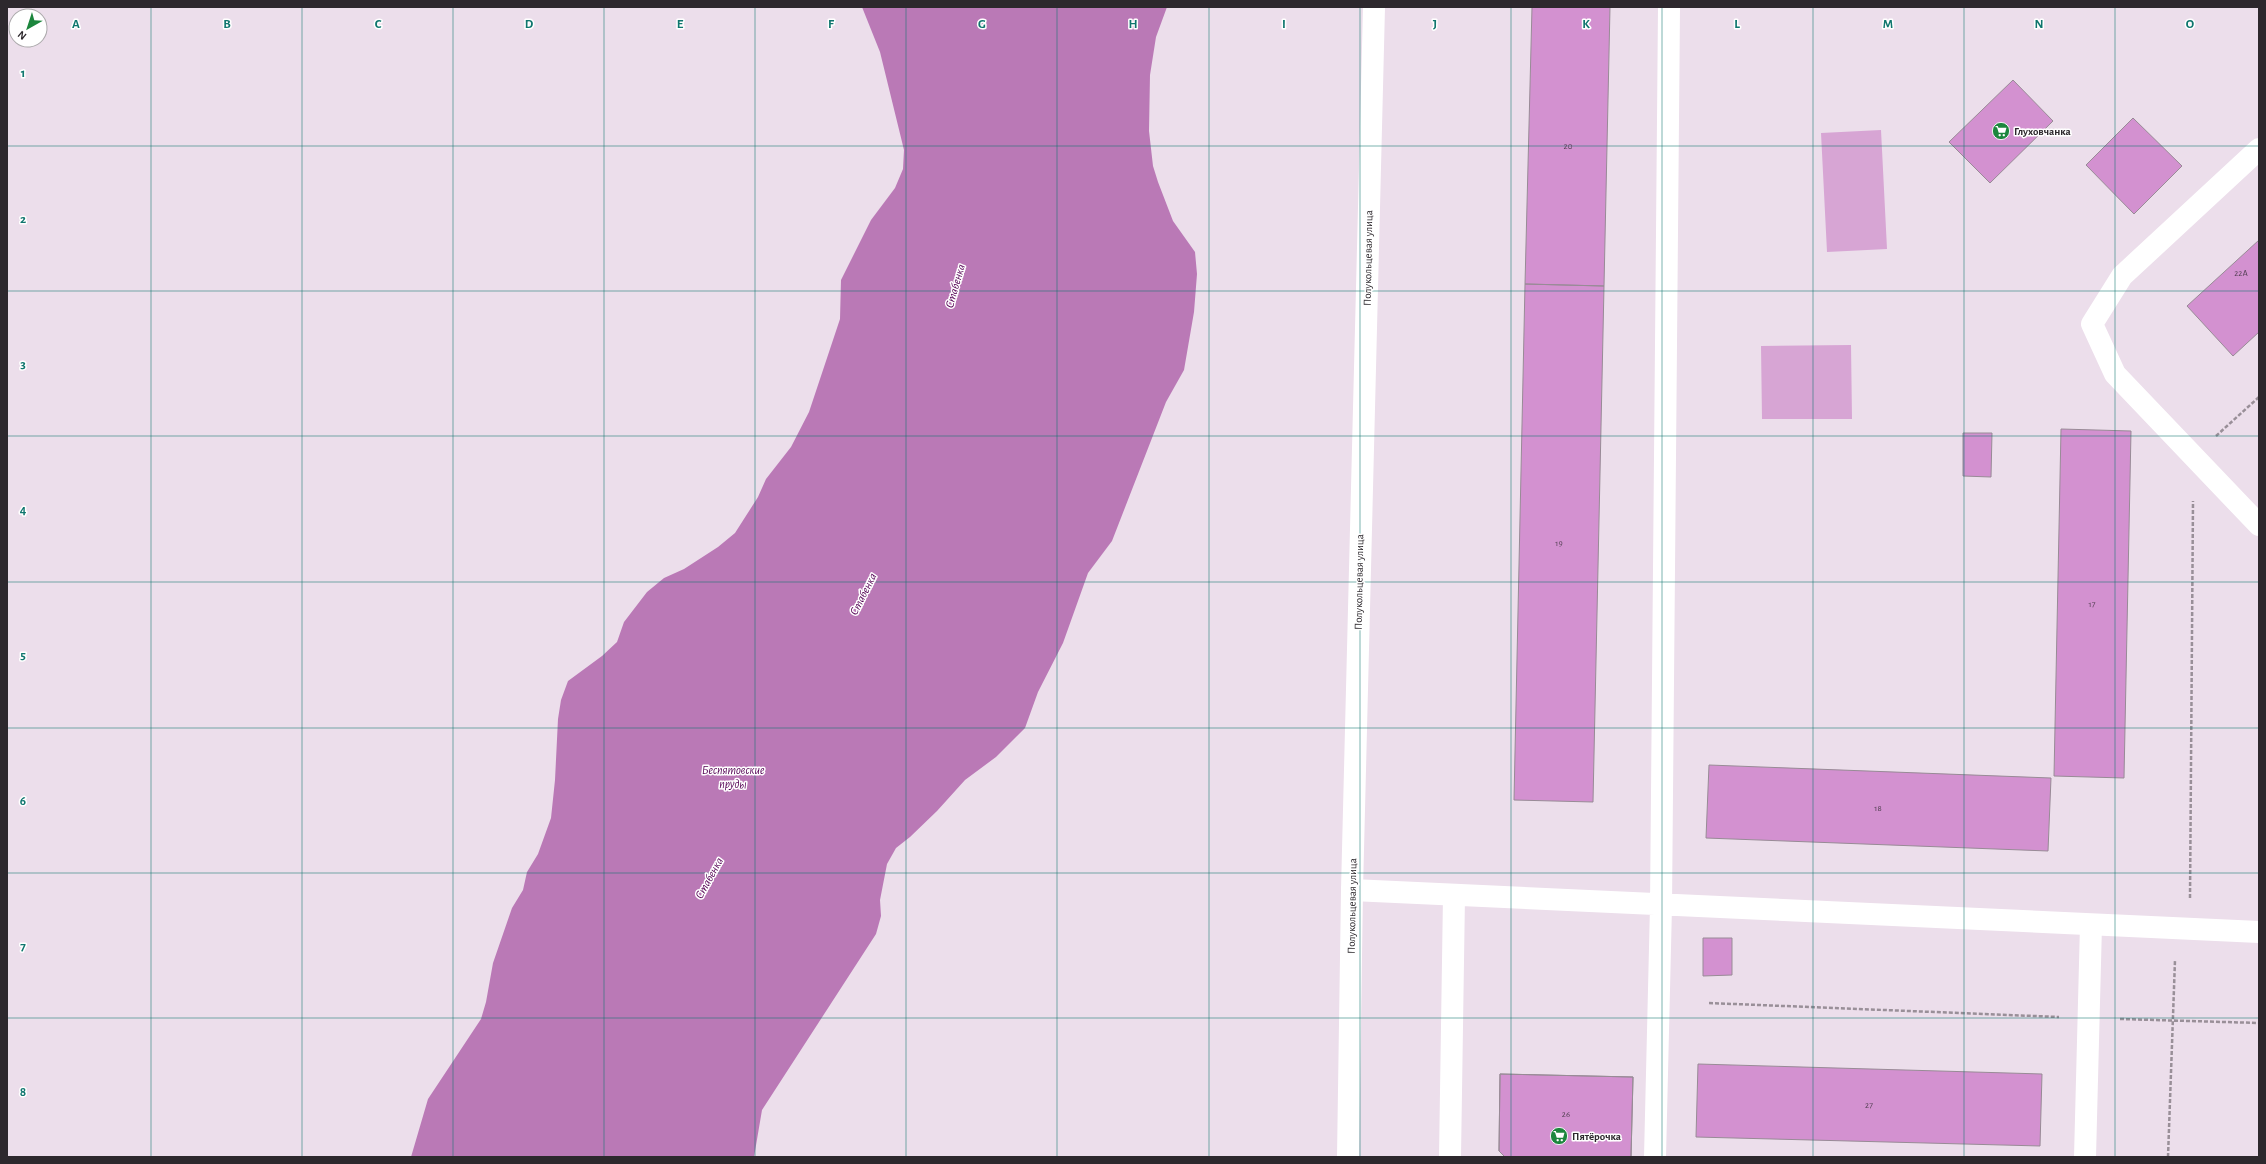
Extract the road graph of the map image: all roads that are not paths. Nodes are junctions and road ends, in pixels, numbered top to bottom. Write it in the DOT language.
graph roads {
  1 [pos="1374,7"];
  2 [pos="1669,7"];
  3 [pos="2259,148"];
  4 [pos="2259,525"];
  5 [pos="1352,890"];
  6 [pos="1454,896"];
  7 [pos="1661,906"];
  8 [pos="2091,925"];
  9 [pos="2259,932"];
  10 [pos="1348,1157"];
  11 [pos="1450,1157"];
  12 [pos="1655,1157"];
  13 [pos="2085,1157"];
  1 -- 5 [label="main road, Полукольцевая улица"];
  2 -- 7 [label="main road"];
  3 -- 4 [label="main road"];
  5 -- 6 [label="main road"];
  5 -- 10 [label="main road, Полукольцевая улица"];
  6 -- 7 [label="main road"];
  6 -- 11 [label="main road"];
  7 -- 8 [label="main road"];
  7 -- 12 [label="main road"];
  8 -- 9 [label="main road"];
  8 -- 13 [label="main road"];
}
